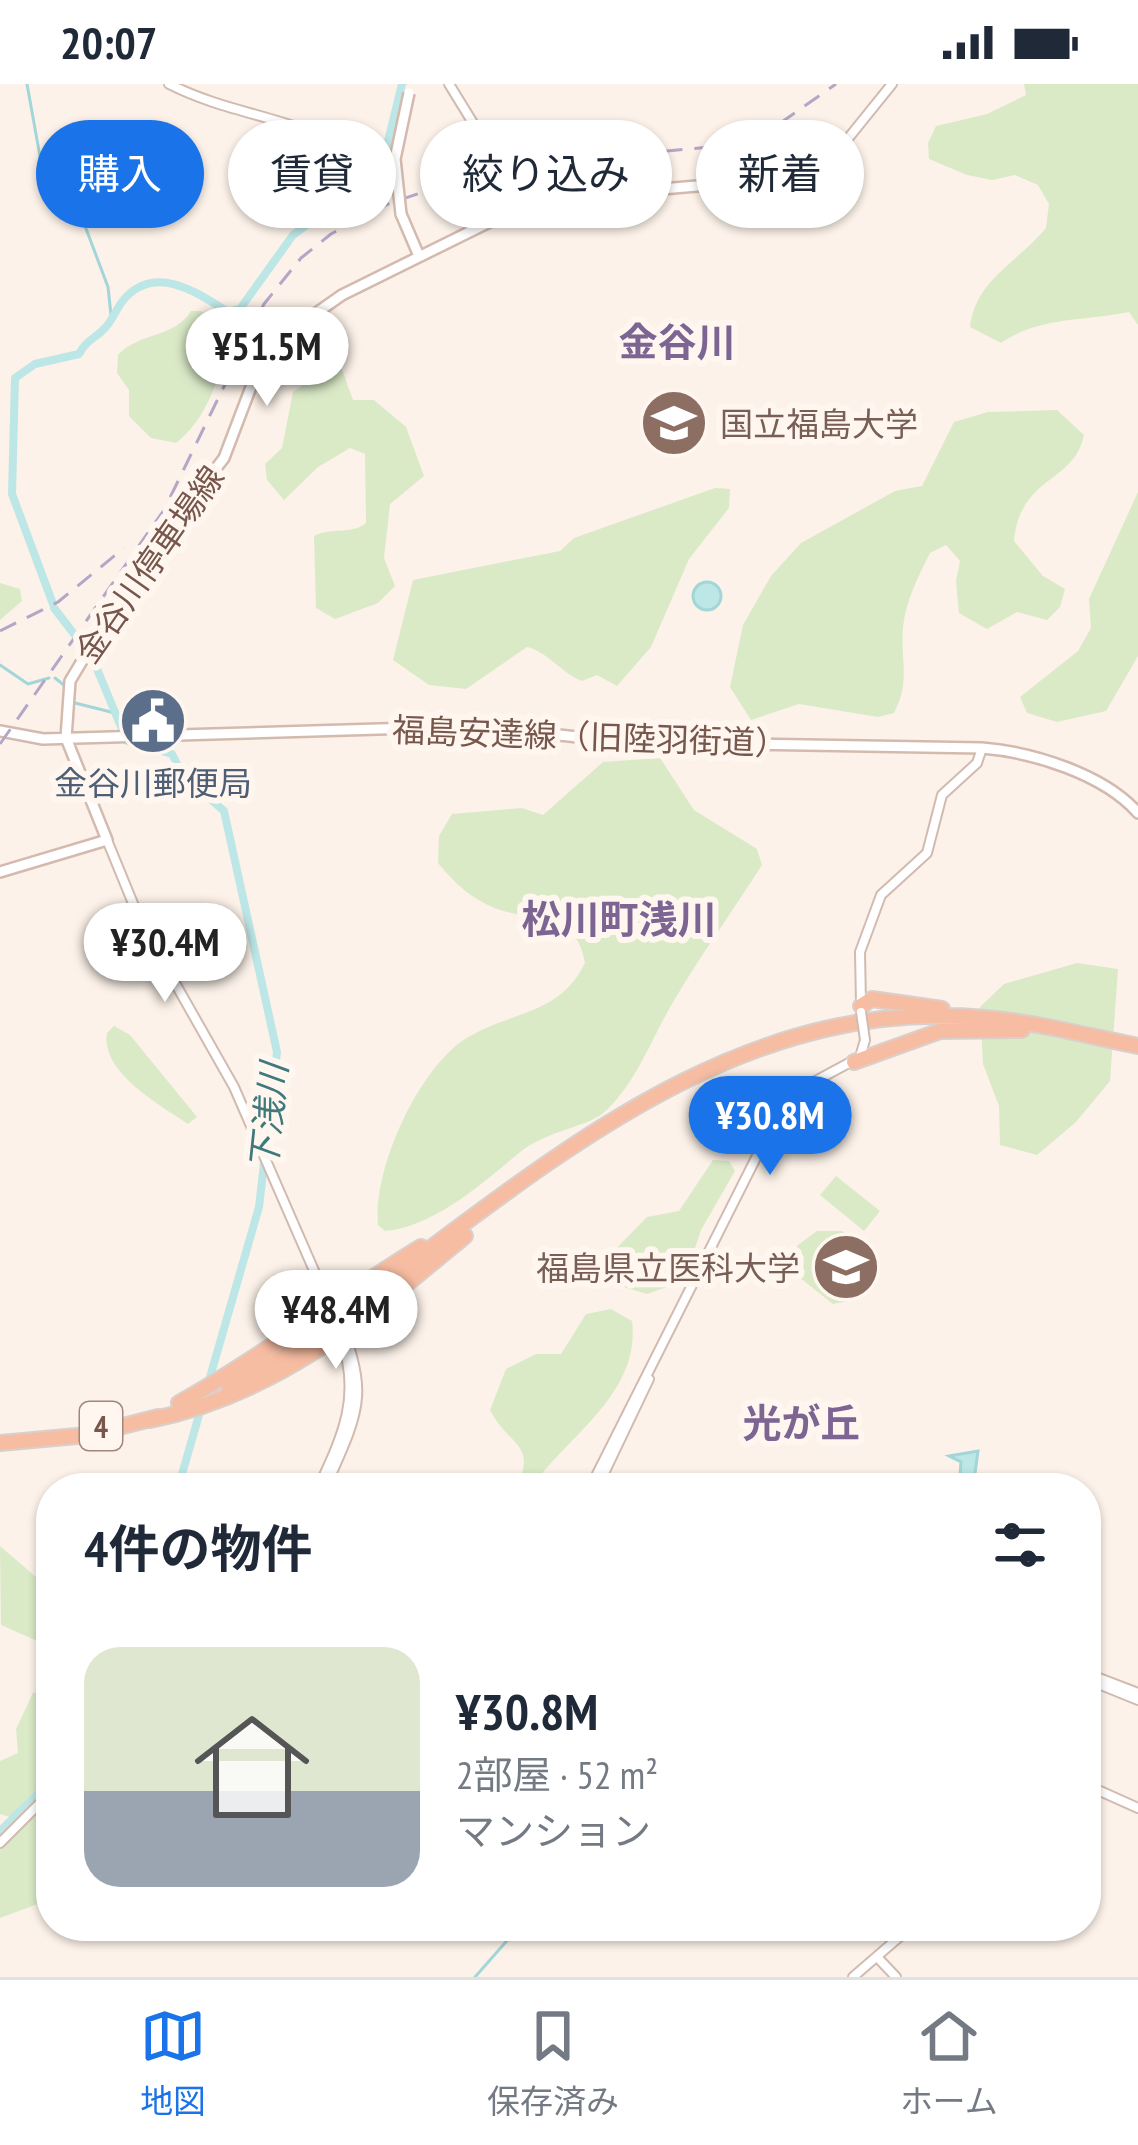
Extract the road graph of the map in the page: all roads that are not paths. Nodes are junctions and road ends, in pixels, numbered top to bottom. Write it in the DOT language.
graph roads {
  1 [pos="169,84"];
  2 [pos="449,84"];
  3 [pos="892,84"];
  4 [pos="410,88"];
  5 [pos="270,120"];
  6 [pos="472,120"];
  7 [pos="863,120"];
  8 [pos="696,186"];
  9 [pos="419,256"];
  10 [pos="0,731"];
  11 [pos="66,738"];
  12 [pos="982,748"];
  13 [pos="1138,814"];
  14 [pos="107,839"];
  15 [pos="0,872"];
  16 [pos="858,984"];
  17 [pos="865,1006"];
  18 [pos="1049,1028"];
  19 [pos="1028,1030"];
  20 [pos="866,1042"];
  21 [pos="904,1042"];
  22 [pos="1138,1048"];
  23 [pos="854,1062"];
  24 [pos="510,1196"];
  25 [pos="330,1303"];
  26 [pos="337,1330"];
  27 [pos="222,1389"];
  28 [pos="192,1401"];
  29 [pos="0,1440"];
  30 [pos="328,1473"];
  31 [pos="600,1473"];
  32 [pos="1101,1682"];
  33 [pos="1138,1697"];
  34 [pos="1101,1791"];
  35 [pos="36,1807"];
  36 [pos="1138,1808"];
  37 [pos="0,1843"];
  38 [pos="896,1941"];
  39 [pos="878,1957"];
  40 [pos="854,1977"];
  41 [pos="896,1977"];
  1 -- 5 [label="street"];
  2 -- 6 [label="street"];
  3 -- 7 [label="street"];
  4 -- 9 [label="main road, bridge"];
  8 -- 9 [label="main road, 金谷川停車場線"];
  9 -- 11 [label="main road, 金谷川停車場線"];
  10 -- 11 [label="main road, 福島安達線（旧陸羽街道）"];
  11 -- 12 [label="main road, 福島安達線（旧陸羽街道）"];
  11 -- 14 [label="main road"];
  12 -- 13 [label="main road, 福島安達線（旧陸羽街道）"];
  12 -- 16 [label="street"];
  14 -- 15 [label="main road"];
  14 -- 25 [label="street"];
  16 -- 17 [label="highway"];
  17 -- 18 [label="highway"];
  17 -- 20 [label="street, bridge"];
  18 -- 22 [label="highway"];
  18 -- 24 [label="highway"];
  19 -- 21 [label="highway"];
  19 -- 22 [label="highway"];
  19 -- 24 [label="highway"];
  20 -- 21 [label="highway"];
  20 -- 23 [label="street"];
  21 -- 23 [label="highway"];
  23 -- 31 [label="street"];
  24 -- 25 [label="highway"];
  24 -- 26 [label="highway"];
  24 -- 26 [label="highway, bridge"];
  25 -- 26 [label="street"];
  25 -- 27 [label="highway"];
  26 -- 27 [label="highway"];
  26 -- 30 [label="street"];
  27 -- 28 [label="highway"];
  27 -- 28 [label="highway"];
  28 -- 29 [label="highway, 4"];
  28 -- 29 [label="highway, 4"];
  32 -- 33 [label="street"];
  34 -- 36 [label="street"];
  35 -- 37 [label="street"];
  38 -- 39 [label="street"];
  39 -- 40 [label="street"];
  39 -- 41 [label="street"];
}
